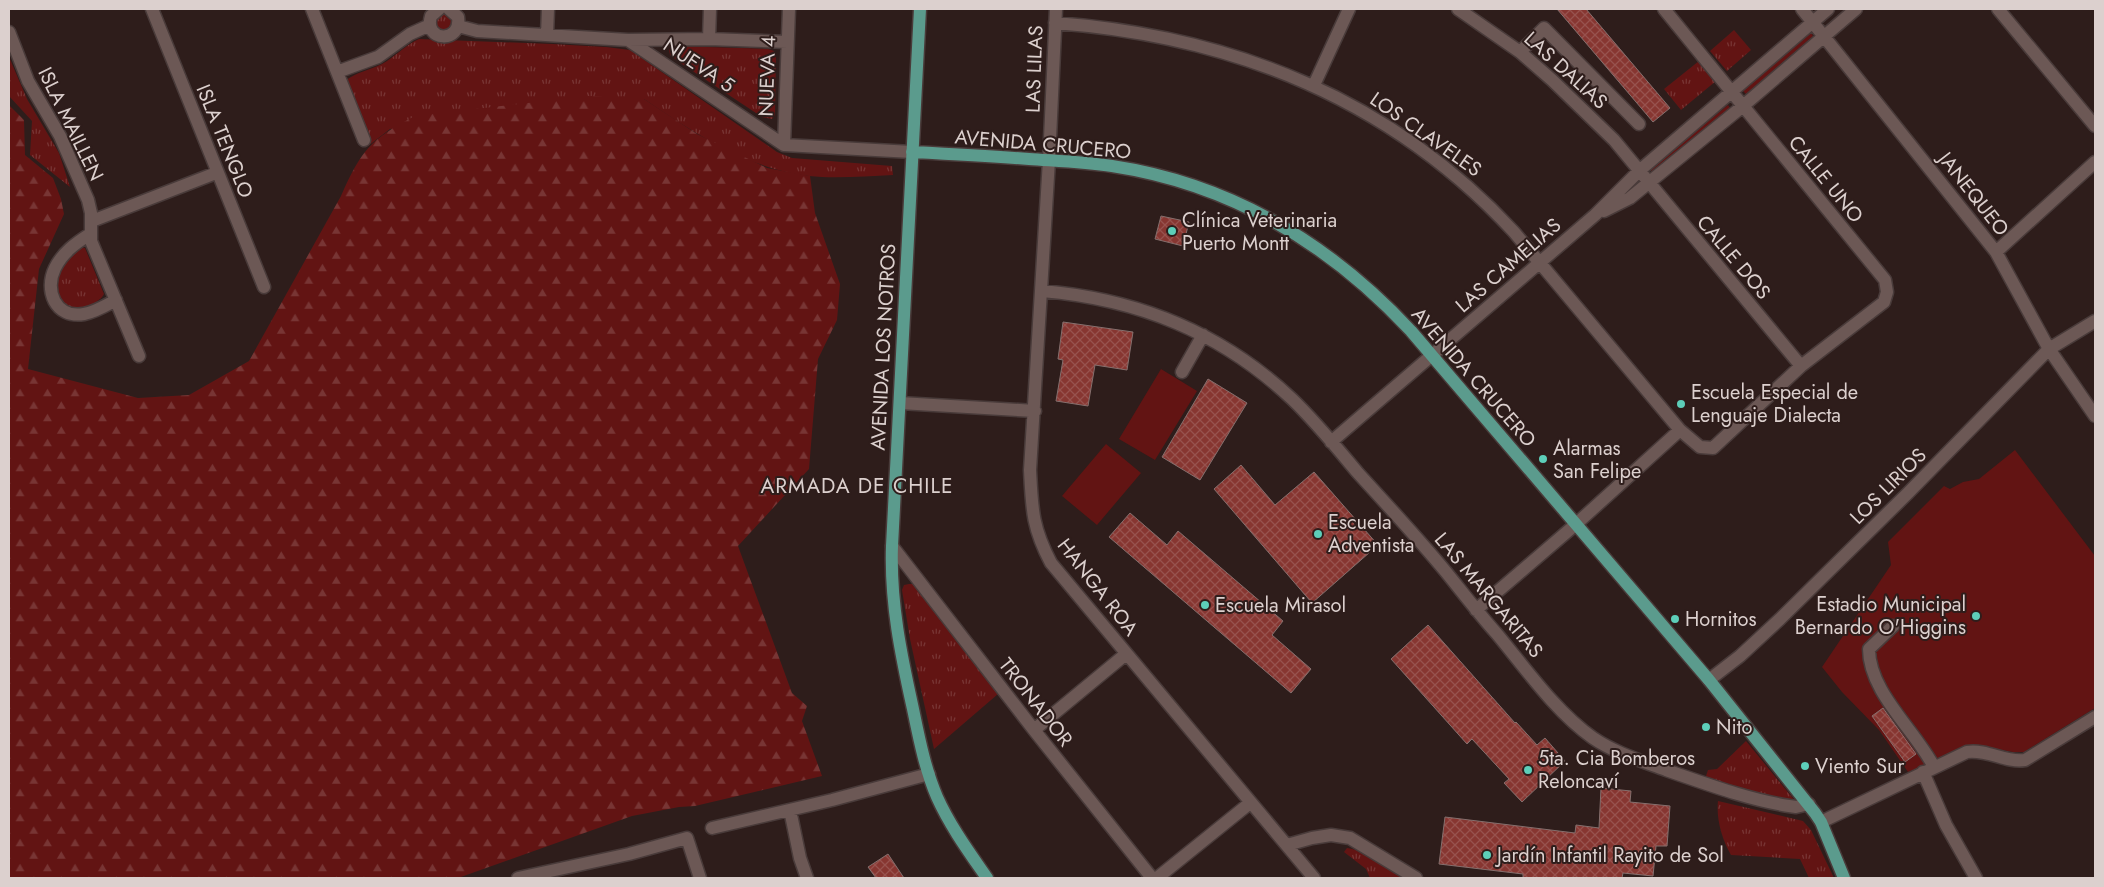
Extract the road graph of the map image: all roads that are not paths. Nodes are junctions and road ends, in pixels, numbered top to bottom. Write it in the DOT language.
graph roads {
  1 [pos="152,9"];
  2 [pos="312,9"];
  3 [pos="439,9"];
  4 [pos="449,9"];
  5 [pos="548,9"];
  6 [pos="710,9"];
  7 [pos="788,9"];
  8 [pos="920,9"];
  9 [pos="1056,9"];
  10 [pos="1349,9"];
  11 [pos="1458,9"];
  12 [pos="1664,9"];
  13 [pos="1802,9"];
  14 [pos="1828,9"];
  15 [pos="1856,9"];
  16 [pos="1998,9"];
  17 [pos="1813,21"];
  18 [pos="1055,23"];
  19 [pos="430,25"];
  20 [pos="458,26"];
  21 [pos="9,32"];
  22 [pos="547,35"];
  23 [pos="1824,36"];
  24 [pos="709,39"];
  25 [pos="628,40"];
  26 [pos="787,42"];
  27 [pos="1520,52"];
  28 [pos="337,72"];
  29 [pos="1314,85"];
  30 [pos="1732,92"];
  31 [pos="1743,106"];
  32 [pos="1639,124"];
  33 [pos="2095,126"];
  34 [pos="364,140"];
  35 [pos="784,145"];
  36 [pos="912,152"];
  37 [pos="1049,160"];
  38 [pos="2095,162"];
  39 [pos="1639,171"];
  40 [pos="216,173"];
  41 [pos="1649,183"];
  42 [pos="1595,215"];
  43 [pos="91,228"];
  44 [pos="1996,252"];
  45 [pos="1540,262"];
  46 [pos="264,287"];
  47 [pos="1042,291"];
  48 [pos="1887,292"];
  49 [pos="116,300"];
  50 [pos="2095,321"];
  51 [pos="1203,334"];
  52 [pos="2049,349"];
  53 [pos="1432,355"];
  54 [pos="139,356"];
  55 [pos="1801,366"];
  56 [pos="1182,372"];
  57 [pos="900,402"];
  58 [pos="1034,411"];
  59 [pos="2095,416"];
  60 [pos="1680,430"];
  61 [pos="1331,442"];
  62 [pos="1575,525"];
  63 [pos="892,546"];
  64 [pos="1476,610"];
  65 [pos="1893,626"];
  66 [pos="1126,654"];
  67 [pos="1709,680"];
  68 [pos="2095,717"];
  69 [pos="1034,730"];
  70 [pos="1928,769"];
  71 [pos="929,774"];
  72 [pos="1250,803"];
  73 [pos="1809,804"];
  74 [pos="790,810"];
  75 [pos="1821,822"];
  76 [pos="712,828"];
  77 [pos="1287,845"];
  78 [pos="568,873"];
  79 [pos="518,878"];
  80 [pos="700,878"];
  81 [pos="808,878"];
  82 [pos="987,878"];
  83 [pos="1152,878"];
  84 [pos="1157,878"];
  85 [pos="1314,878"];
  86 [pos="1416,878"];
  87 [pos="1844,878"];
  88 [pos="1976,878"];
  1 -- 40 [label="street, ISLA TENGLO"];
  2 -- 28 [label="street"];
  3 -- 19 [label="street"];
  4 -- 20 [label="street"];
  5 -- 22 [label="street"];
  6 -- 24 [label="street"];
  7 -- 26 [label="street, NUEVA 4"];
  8 -- 36 [label="main road, AVENIDA LOS NOTROS"];
  9 -- 18 [label="street, LAS LILAS"];
  10 -- 29 [label="street"];
  11 -- 27 [label="street, LAS DALIAS"];
  12 -- 30 [label="street, CALLE UNO"];
  13 -- 17 [label="street, JANEQUEO"];
  14 -- 17 [label="street, LAS CAMELIAS"];
  15 -- 23 [label="street, LAS CAMELIAS"];
  16 -- 33 [label="street"];
  17 -- 23 [label="street, JANEQUEO"];
  17 -- 30 [label="street, LAS CAMELIAS"];
  18 -- 29 [label="street, LOS CLAVELES"];
  18 -- 37 [label="street, LAS LILAS"];
  19 -- 20 [label="street"];
  19 -- 28 [label="street"];
  20 -- 22 [label="street"];
  21 -- 43 [label="street, ISLA MAILLEN"];
  22 -- 25 [label="street"];
  23 -- 31 [label="street, LAS CAMELIAS"];
  23 -- 44 [label="street, JANEQUEO"];
  24 -- 25 [label="street"];
  24 -- 26 [label="street"];
  25 -- 35 [label="street, NUEVA 5"];
  26 -- 35 [label="street, NUEVA 4"];
  27 -- 32 [label="street"];
  27 -- 39 [label="street, LAS DALIAS"];
  28 -- 34 [label="street"];
  29 -- 45 [label="street, LOS CLAVELES"];
  30 -- 31 [label="street, CALLE UNO"];
  30 -- 39 [label="street, LAS CAMELIAS"];
  31 -- 41 [label="street, LAS CAMELIAS"];
  31 -- 48 [label="street, CALLE UNO"];
  35 -- 36 [label="street"];
  36 -- 37 [label="main road, AVENIDA CRUCERO"];
  36 -- 57 [label="main road, AVENIDA LOS NOTROS"];
  37 -- 47 [label="street, HANGA ROA"];
  37 -- 53 [label="main road, AVENIDA CRUCERO"];
  38 -- 44 [label="street"];
  39 -- 41 [label="street, CALLE DOS"];
  39 -- 42 [label="street, LAS CAMELIAS"];
  40 -- 43 [label="street"];
  40 -- 46 [label="street, ISLA TENGLO"];
  41 -- 42 [label="street, LAS CAMELIAS"];
  41 -- 55 [label="street, CALLE DOS"];
  42 -- 45 [label="street, LAS CAMELIAS"];
  43 -- 49 [label="street, ISLA MAILLEN"];
  43 -- 49 [label="street"];
  44 -- 52 [label="street, JANEQUEO"];
  45 -- 53 [label="street, LAS CAMELIAS"];
  45 -- 60 [label="street, LOS CLAVELES"];
  47 -- 51 [label="street, LAS MARGARITAS"];
  47 -- 58 [label="street, HANGA ROA"];
  48 -- 55 [label="street, LOS CLAVELES"];
  49 -- 54 [label="street, ISLA MAILLEN"];
  50 -- 52 [label="street, LOS LIRIOS"];
  51 -- 56 [label="street"];
  51 -- 61 [label="street, LAS MARGARITAS"];
  52 -- 59 [label="street, JANEQUEO"];
  52 -- 67 [label="street, LOS LIRIOS"];
  53 -- 61 [label="street, LAS CAMELIAS"];
  53 -- 62 [label="main road, AVENIDA CRUCERO"];
  55 -- 60 [label="street, LOS CLAVELES"];
  57 -- 58 [label="street"];
  57 -- 63 [label="main road, AVENIDA LOS NOTROS"];
  58 -- 66 [label="street, HANGA ROA"];
  60 -- 62 [label="street"];
  61 -- 64 [label="street, LAS MARGARITAS"];
  62 -- 64 [label="street"];
  62 -- 67 [label="main road, AVENIDA CRUCERO"];
  63 -- 69 [label="street, TRONADOR"];
  63 -- 71 [label="main road, AVENIDA LOS NOTROS"];
  64 -- 73 [label="street, LAS MARGARITAS"];
  65 -- 70 [label="street"];
  66 -- 69 [label="street"];
  66 -- 72 [label="street, HANGA ROA"];
  67 -- 73 [label="main road, AVENIDA CRUCERO"];
  68 -- 70 [label="street"];
  69 -- 83 [label="street, TRONADOR"];
  70 -- 75 [label="street"];
  70 -- 88 [label="street"];
  71 -- 74 [label="street"];
  71 -- 82 [label="main road, AVENIDA LOS NOTROS"];
  72 -- 77 [label="street, HANGA ROA"];
  72 -- 84 [label="street"];
  73 -- 75 [label="main road, AVENIDA CRUCERO"];
  74 -- 76 [label="street"];
  74 -- 81 [label="street"];
  75 -- 87 [label="main road, AVENIDA CRUCERO"];
  77 -- 85 [label="street, HANGA ROA"];
  77 -- 86 [label="street"];
  78 -- 79 [label="street"];
  78 -- 80 [label="street"];
}
